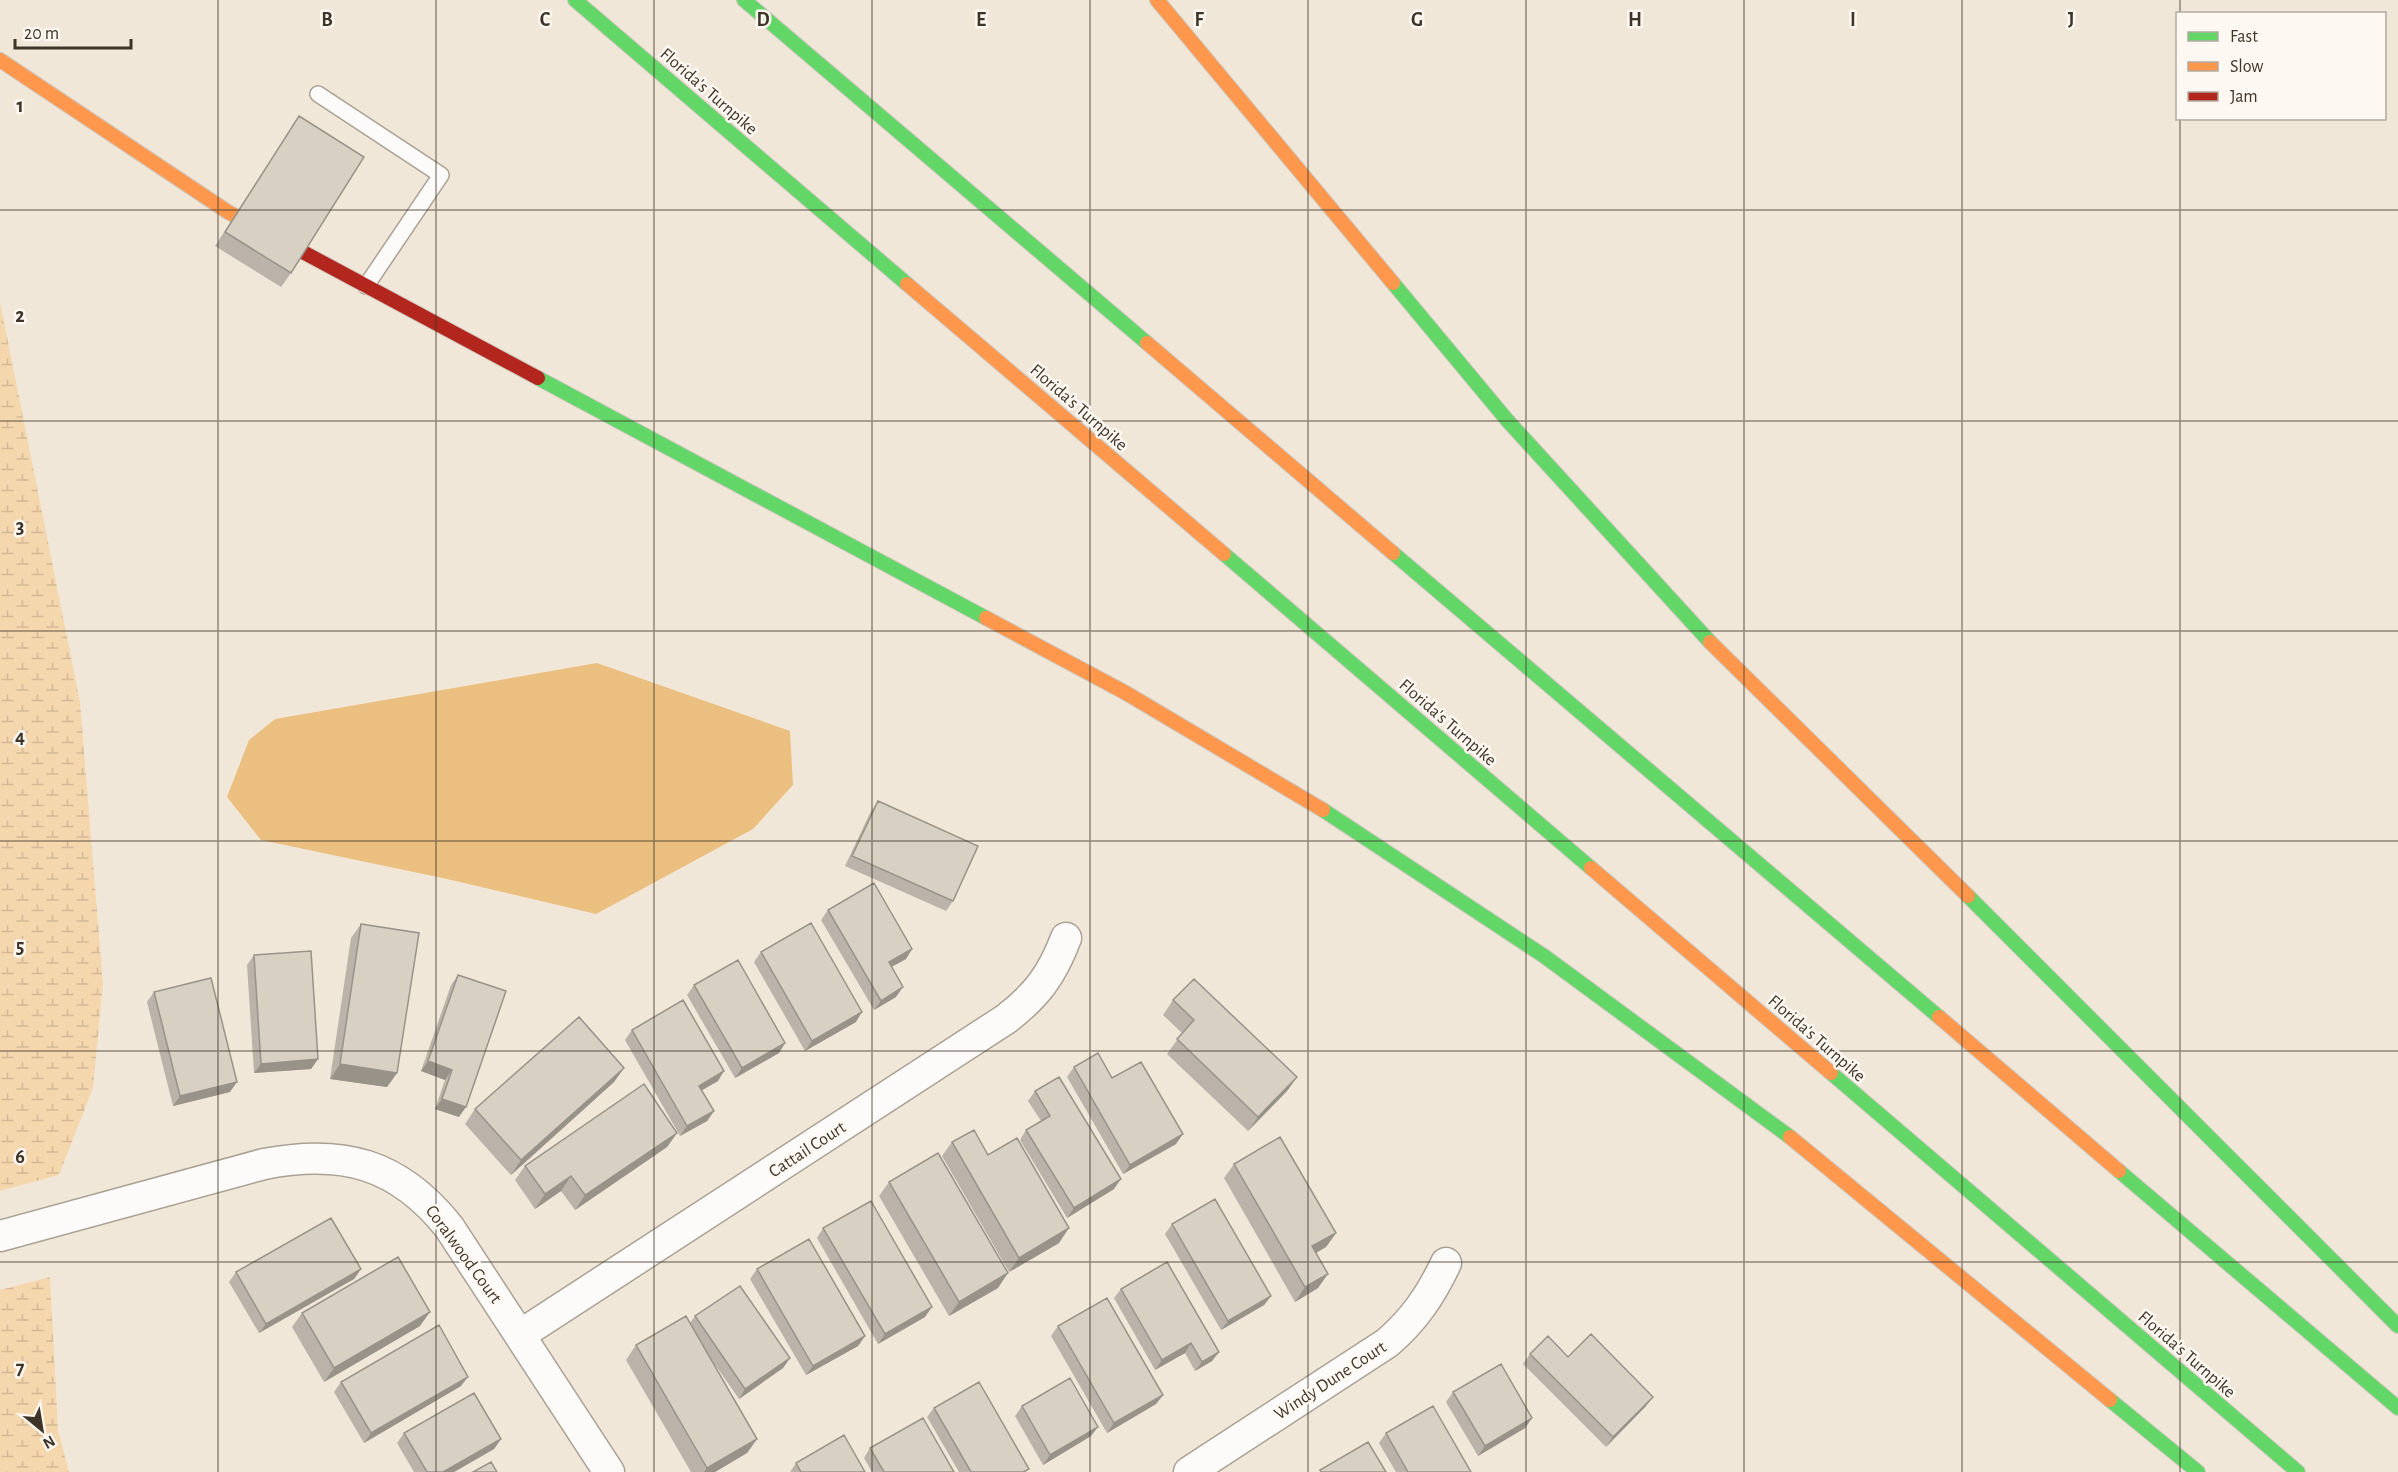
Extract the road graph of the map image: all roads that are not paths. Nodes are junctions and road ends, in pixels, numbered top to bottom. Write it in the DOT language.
graph roads {
  1 [pos="575,0"];
  2 [pos="744,0"];
  3 [pos="1157,0"];
  4 [pos="0,60"];
  5 [pos="318,94"];
  6 [pos="366,286"];
  7 [pos="1066,938"];
  8 [pos="0,1236"];
  9 [pos="1446,1263"];
  10 [pos="2398,1326"];
  11 [pos="520,1335"];
  12 [pos="2398,1407"];
  13 [pos="609,1472"];
  14 [pos="1189,1472"];
  15 [pos="2198,1472"];
  16 [pos="2298,1472"];
  1 -- 16 [label="highway, Florida's Turnpike"];
  2 -- 12 [label="highway"];
  3 -- 10 [label="highway"];
  4 -- 6 [label="highway"];
  5 -- 6 [label="lane"];
  6 -- 15 [label="highway"];
  7 -- 11 [label="street, Cattail Court"];
  8 -- 11 [label="street, Coralwood Court"];
  9 -- 14 [label="street, Windy Dune Court"];
  11 -- 13 [label="street, Coralwood Court"];
}
